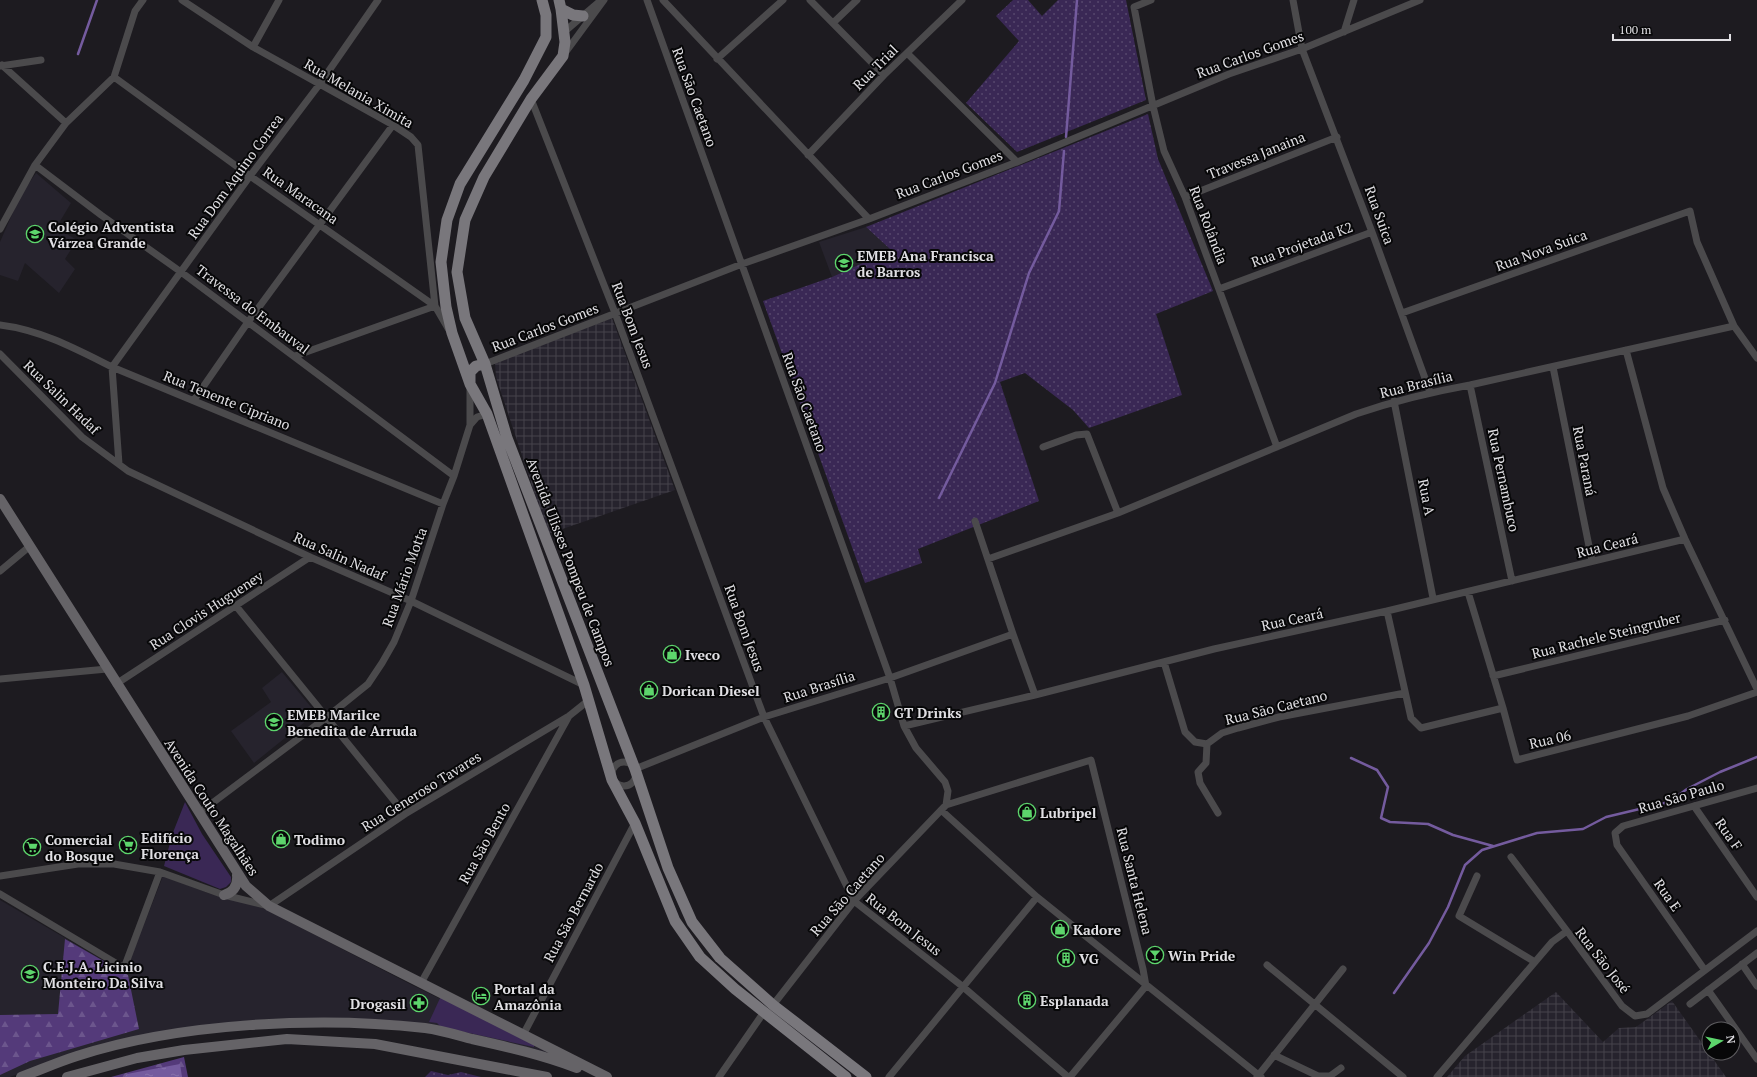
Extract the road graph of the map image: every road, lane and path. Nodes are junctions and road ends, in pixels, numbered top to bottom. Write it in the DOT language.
graph roads {
  1 [pos="143,0"];
  2 [pos="182,0"];
  3 [pos="279,0"];
  4 [pos="378,0"];
  5 [pos="542,0"];
  6 [pos="603,0"];
  7 [pos="647,0"];
  8 [pos="663,0"];
  9 [pos="783,0"];
  10 [pos="810,0"];
  11 [pos="857,0"];
  12 [pos="962,0"];
  13 [pos="1151,0"];
  14 [pos="1293,0"];
  15 [pos="1354,0"];
  16 [pos="1420,0"];
  17 [pos="560,4"];
  18 [pos="583,16"];
  19 [pos="833,23"];
  20 [pos="564,32"];
  21 [pos="1344,32"];
  22 [pos="546,38"];
  23 [pos="253,47"];
  24 [pos="1302,49"];
  25 [pos="907,53"];
  26 [pos="563,56"];
  27 [pos="717,58"];
  28 [pos="41,60"];
  29 [pos="1,66"];
  30 [pos="884,75"];
  31 [pos="114,76"];
  32 [pos="524,80"];
  33 [pos="319,85"];
  34 [pos="531,99"];
  35 [pos="1153,106"];
  36 [pos="66,123"];
  37 [pos="393,126"];
  38 [pos="1336,137"];
  39 [pos="808,155"];
  40 [pos="1017,162"];
  41 [pos="35,165"];
  42 [pos="250,176"];
  43 [pos="1185,197"];
  44 [pos="869,219"];
  45 [pos="320,225"];
  46 [pos="0,229"];
  47 [pos="1372,232"];
  48 [pos="742,264"];
  49 [pos="181,272"];
  50 [pos="1219,289"];
  51 [pos="435,306"];
  52 [pos="615,313"];
  53 [pos="1402,313"];
  54 [pos="248,322"];
  55 [pos="0,325"];
  56 [pos="1734,326"];
  57 [pos="452,333"];
  58 [pos="1626,350"];
  59 [pos="0,354"];
  60 [pos="295,356"];
  61 [pos="1757,358"];
  62 [pos="485,364"];
  63 [pos="112,367"];
  64 [pos="1553,367"];
  65 [pos="470,384"];
  66 [pos="1470,385"];
  67 [pos="1430,392"];
  68 [pos="194,400"];
  69 [pos="1394,401"];
  70 [pos="486,414"];
  71 [pos="470,425"];
  72 [pos="1043,447"];
  73 [pos="1277,447"];
  74 [pos="119,464"];
  75 [pos="128,471"];
  76 [pos="454,476"];
  77 [pos="0,499"];
  78 [pos="443,504"];
  79 [pos="1118,513"];
  80 [pos="975,521"];
  81 [pos="1685,539"];
  82 [pos="30,546"];
  83 [pos="310,557"];
  84 [pos="988,559"];
  85 [pos="1592,561"];
  86 [pos="0,570"];
  87 [pos="1512,581"];
  88 [pos="1468,592"];
  89 [pos="1433,598"];
  90 [pos="411,602"];
  91 [pos="236,606"];
  92 [pos="1387,611"];
  93 [pos="1725,620"];
  94 [pos="1013,634"];
  95 [pos="1164,662"];
  96 [pos="106,669"];
  97 [pos="1493,676"];
  98 [pos="890,678"];
  99 [pos="0,679"];
  100 [pos="116,684"];
  101 [pos="584,685"];
  102 [pos="1757,690"];
  103 [pos="1405,693"];
  104 [pos="1035,695"];
  105 [pos="589,700"];
  106 [pos="1503,708"];
  107 [pos="570,716"];
  108 [pos="327,717"];
  109 [pos="764,717"];
  110 [pos="904,726"];
  111 [pos="1207,744"];
  112 [pos="1091,760"];
  113 [pos="635,769"];
  114 [pos="612,780"];
  115 [pos="1757,788"];
  116 [pos="1694,806"];
  117 [pos="943,807"];
  118 [pos="199,813"];
  119 [pos="1218,813"];
  120 [pos="405,814"];
  121 [pos="635,823"];
  122 [pos="1615,833"];
  123 [pos="1511,857"];
  124 [pos="160,872"];
  125 [pos="237,875"];
  126 [pos="0,876"];
  127 [pos="1477,876"];
  128 [pos="0,894"];
  129 [pos="224,895"];
  130 [pos="1037,897"];
  131 [pos="1757,897"];
  132 [pos="854,901"];
  133 [pos="269,906"];
  134 [pos="1757,930"];
  135 [pos="1568,931"];
  136 [pos="1757,953"];
  137 [pos="1535,962"];
  138 [pos="1742,964"];
  139 [pos="1267,965"];
  140 [pos="1343,969"];
  141 [pos="1704,969"];
  142 [pos="421,983"];
  143 [pos="962,986"];
  144 [pos="1146,986"];
  145 [pos="1757,986"];
  146 [pos="1708,990"];
  147 [pos="1316,1004"];
  148 [pos="1690,1004"];
  149 [pos="768,1008"];
  150 [pos="523,1035"];
  151 [pos="1274,1056"];
  152 [pos="1757,1059"];
  153 [pos="1341,1068"];
  154 [pos="1259,1076"];
  155 [pos="21,1077"];
  156 [pos="66,1077"];
  157 [pos="547,1077"];
  158 [pos="599,1077"];
  159 [pos="607,1077"];
  160 [pos="719,1077"];
  161 [pos="846,1077"];
  162 [pos="866,1077"];
  163 [pos="889,1077"];
  164 [pos="1069,1077"];
  165 [pos="1404,1077"];
  166 [pos="1437,1077"];
  1 -- 31 [label="street"];
  2 -- 23 [label="street, Rua Melania Ximita"];
  3 -- 23 [label="street"];
  4 -- 33 [label="street, Rua Dom Aquino Correa"];
  5 -- 22 [label="main road, Avenida Ulisses Pompeu de Campos"];
  6 -- 18 [label="street"];
  6 -- 26 [label="street"];
  7 -- 48 [label="street, Rua São Caetano"];
  8 -- 27 [label="street, Rua São Caetano"];
  9 -- 27 [label="street"];
  10 -- 19 [label="street"];
  11 -- 19 [label="street"];
  12 -- 25 [label="street, Rua Trial"];
  13 -- 35 [label="street, Rua Rolândia"];
  14 -- 24 [label="street, Rua Suica"];
  15 -- 21 [label="street"];
  16 -- 21 [label="street, Rua Carlos Gomes"];
  17 -- 18 [label="main road"];
  17 -- 20 [label="main road"];
  18 -- 20 [label="street"];
  19 -- 30 [label="street"];
  20 -- 22 [label="main road"];
  20 -- 26 [label="main road"];
  21 -- 24 [label="street, Rua Carlos Gomes"];
  22 -- 32 [label="main road, Avenida Ulisses Pompeu de Campos"];
  23 -- 33 [label="street, Rua Melania Ximita"];
  24 -- 35 [label="street, Rua Carlos Gomes"];
  24 -- 38 [label="street, Rua Suica"];
  25 -- 30 [label="street, Rua Trial"];
  25 -- 40 [label="street"];
  26 -- 34 [label="main road, Avenida Ulisses Pompeu de Campos"];
  27 -- 39 [label="street, Rua São Caetano"];
  28 -- 29 [label="street"];
  29 -- 36 [label="street"];
  30 -- 39 [label="street, Rua Trial"];
  31 -- 36 [label="street"];
  31 -- 42 [label="street, Rua Maracana"];
  32 -- 34 [label="main road"];
  32 -- 57 [label="main road, Avenida Ulisses Pompeu de Campos"];
  33 -- 37 [label="street, Rua Melania Ximita"];
  33 -- 42 [label="street, Rua Dom Aquino Correa"];
  34 -- 52 [label="street, Rua Bom Jesus"];
  34 -- 62 [label="main road, Avenida Ulisses Pompeu de Campos"];
  35 -- 40 [label="street, Rua Carlos Gomes"];
  35 -- 43 [label="street, Rua Rolândia"];
  36 -- 41 [label="street"];
  37 -- 45 [label="street"];
  37 -- 51 [label="street, Rua Melania Ximita"];
  38 -- 43 [label="street, Travessa Janaina"];
  38 -- 47 [label="street, Rua Suica"];
  39 -- 44 [label="street, Rua São Caetano"];
  40 -- 44 [label="street, Rua Carlos Gomes"];
  41 -- 46 [label="street"];
  41 -- 49 [label="street, Travessa do Embauval"];
  42 -- 45 [label="street, Rua Maracana"];
  42 -- 49 [label="street, Rua Dom Aquino Correa"];
  43 -- 50 [label="street, Rua Rolândia"];
  44 -- 48 [label="street, Rua Carlos Gomes"];
  45 -- 51 [label="street, Rua Maracana"];
  45 -- 54 [label="street"];
  47 -- 50 [label="street, Rua Projetada K2"];
  47 -- 53 [label="street, Rua Suica"];
  48 -- 52 [label="street, Rua Carlos Gomes"];
  48 -- 98 [label="street, Rua São Caetano"];
  49 -- 54 [label="street, Travessa do Embauval"];
  49 -- 63 [label="street, Rua Dom Aquino Correa"];
  50 -- 73 [label="street, Rua Rolândia"];
  51 -- 57 [label="street, Rua Melania Ximita"];
  51 -- 60 [label="street"];
  52 -- 62 [label="street, Rua Carlos Gomes"];
  52 -- 109 [label="street, Rua Bom Jesus"];
  53 -- 56 [label="street, Rua Nova Suica"];
  53 -- 67 [label="street, Rua Suica"];
  54 -- 60 [label="street, Travessa do Embauval"];
  54 -- 68 [label="street"];
  55 -- 63 [label="street, Rua Tenente Cipriano"];
  56 -- 58 [label="street, Rua Brasília"];
  56 -- 61 [label="street"];
  57 -- 65 [label="main road, Avenida Ulisses Pompeu de Campos"];
  58 -- 64 [label="street, Rua Brasília"];
  58 -- 81 [label="street"];
  59 -- 74 [label="street, Rua Salin Hadaf"];
  60 -- 76 [label="street, Travessa do Embauval"];
  62 -- 65 [label="main road"];
  62 -- 113 [label="main road, Avenida Ulisses Pompeu de Campos"];
  63 -- 68 [label="street, Rua Tenente Cipriano"];
  63 -- 74 [label="street"];
  64 -- 66 [label="street, Rua Brasília"];
  64 -- 85 [label="street, Rua Paraná"];
  65 -- 70 [label="main road, Avenida Ulisses Pompeu de Campos"];
  65 -- 71 [label="street, Rua Mário Motta"];
  66 -- 67 [label="street, Rua Brasília"];
  66 -- 87 [label="street, Rua Pernambuco"];
  67 -- 69 [label="street, Rua Brasília"];
  68 -- 78 [label="street, Rua Tenente Cipriano"];
  69 -- 73 [label="street, Rua Brasília"];
  69 -- 89 [label="street, Rua A"];
  70 -- 71 [label="street"];
  70 -- 101 [label="main road, Avenida Ulisses Pompeu de Campos"];
  71 -- 76 [label="street, Rua Mário Motta"];
  72 -- 79 [label="street"];
  73 -- 79 [label="street, Rua Brasília"];
  74 -- 75 [label="street, Rua Salin Hadaf"];
  75 -- 83 [label="street, Rua Salin Nadaf"];
  76 -- 78 [label="street, Rua Mário Motta"];
  77 -- 82 [label="main road, Avenida Couto Magalhães"];
  78 -- 90 [label="street, Rua Mário Motta"];
  79 -- 84 [label="street, Rua Brasília"];
  80 -- 84 [label="street"];
  81 -- 85 [label="street, Rua Ceará"];
  81 -- 93 [label="street"];
  82 -- 86 [label="street"];
  82 -- 96 [label="main road, Avenida Couto Magalhães"];
  83 -- 90 [label="street, Rua Salin Nadaf"];
  83 -- 91 [label="street, Rua Clovis Hugueney"];
  84 -- 94 [label="street"];
  85 -- 87 [label="street, Rua Ceará"];
  87 -- 88 [label="street, Rua Ceará"];
  88 -- 89 [label="street, Rua Ceará"];
  88 -- 97 [label="street, Rua 06"];
  89 -- 92 [label="street, Rua Ceará"];
  90 -- 101 [label="street, Rua Salin Nadaf"];
  90 -- 108 [label="street, Rua Mário Motta"];
  91 -- 100 [label="street, Rua Clovis Hugueney"];
  91 -- 108 [label="street"];
  92 -- 95 [label="street, Rua Ceará"];
  92 -- 103 [label="street"];
  93 -- 97 [label="street, Rua Rachele Steingruber"];
  93 -- 102 [label="street"];
  94 -- 98 [label="street, Rua Brasília"];
  94 -- 104 [label="street"];
  95 -- 104 [label="street, Rua Ceará"];
  95 -- 111 [label="street"];
  96 -- 99 [label="street"];
  96 -- 100 [label="main road, Avenida Couto Magalhães"];
  97 -- 106 [label="street, Rua 06"];
  98 -- 109 [label="street, Rua Brasília"];
  98 -- 110 [label="street, Rua São Caetano"];
  100 -- 118 [label="main road, Avenida Couto Magalhães"];
  101 -- 105 [label="main road, Avenida Ulisses Pompeu de Campos"];
  102 -- 106 [label="street, Rua 06"];
  103 -- 106 [label="street"];
  103 -- 111 [label="street, Rua São Caetano"];
  104 -- 110 [label="street, Rua Ceará"];
  105 -- 107 [label="street, Rua Generoso Tavares"];
  105 -- 114 [label="main road, Avenida Ulisses Pompeu de Campos"];
  107 -- 120 [label="street, Rua Generoso Tavares"];
  107 -- 142 [label="street, Rua São Bento"];
  108 -- 118 [label="street, Rua Mário Motta"];
  108 -- 120 [label="street"];
  109 -- 113 [label="street, Rua Brasília"];
  109 -- 132 [label="street, Rua Bom Jesus"];
  110 -- 117 [label="street, Rua São Caetano"];
  111 -- 119 [label="street"];
  112 -- 117 [label="street, Rua São Caetano"];
  112 -- 144 [label="street, Rua Santa Helena"];
  113 -- 114 [label="street"];
  113 -- 114 [label="street"];
  113 -- 149 [label="main road, Avenida Ulisses Pompeu de Campos"];
  114 -- 121 [label="main road, Avenida Ulisses Pompeu de Campos"];
  115 -- 116 [label="street, Rua São Paulo"];
  116 -- 122 [label="street, Rua São Paulo"];
  116 -- 131 [label="street, Rua F"];
  117 -- 130 [label="street"];
  117 -- 132 [label="street, Rua São Caetano"];
  118 -- 125 [label="main road, Avenida Couto Magalhães"];
  120 -- 133 [label="street, Rua Generoso Tavares"];
  121 -- 149 [label="main road, Avenida Ulisses Pompeu de Campos"];
  121 -- 150 [label="street, Rua São Bernardo"];
  122 -- 141 [label="street, Rua E"];
  123 -- 135 [label="street"];
  124 -- 126 [label="street"];
  124 -- 128 [label="street"];
  124 -- 129 [label="street"];
  125 -- 129 [label="main road"];
  125 -- 133 [label="main road, Avenida Couto Magalhães"];
  127 -- 137 [label="street"];
  129 -- 133 [label="street"];
  130 -- 143 [label="street"];
  130 -- 144 [label="street"];
  132 -- 143 [label="street, Rua Bom Jesus"];
  132 -- 149 [label="street, Rua São Caetano"];
  133 -- 142 [label="main road, Avenida Couto Magalhães"];
  134 -- 141 [label="street, Rua São José"];
  135 -- 137 [label="street, Rua São José"];
  135 -- 141 [label="street, Rua São José"];
  136 -- 138 [label="street"];
  137 -- 166 [label="street, Rua São José"];
  138 -- 145 [label="street"];
  138 -- 146 [label="street"];
  139 -- 147 [label="street"];
  140 -- 147 [label="street"];
  142 -- 150 [label="main road, Avenida Couto Magalhães"];
  143 -- 163 [label="street"];
  143 -- 164 [label="street, Rua Bom Jesus"];
  144 -- 154 [label="street"];
  144 -- 164 [label="street"];
  146 -- 148 [label="street"];
  146 -- 152 [label="street"];
  147 -- 151 [label="street"];
  147 -- 165 [label="street"];
  149 -- 160 [label="street, Rua São Caetano"];
  149 -- 161 [label="main road, Avenida Ulisses Pompeu de Campos"];
  149 -- 162 [label="main road, Avenida Ulisses Pompeu de Campos"];
  150 -- 159 [label="main road, Avenida Couto Magalhães"];
  151 -- 153 [label="street"];
  151 -- 154 [label="street"];
  155 -- 158 [label="main road"];
  156 -- 157 [label="main road"];
}
